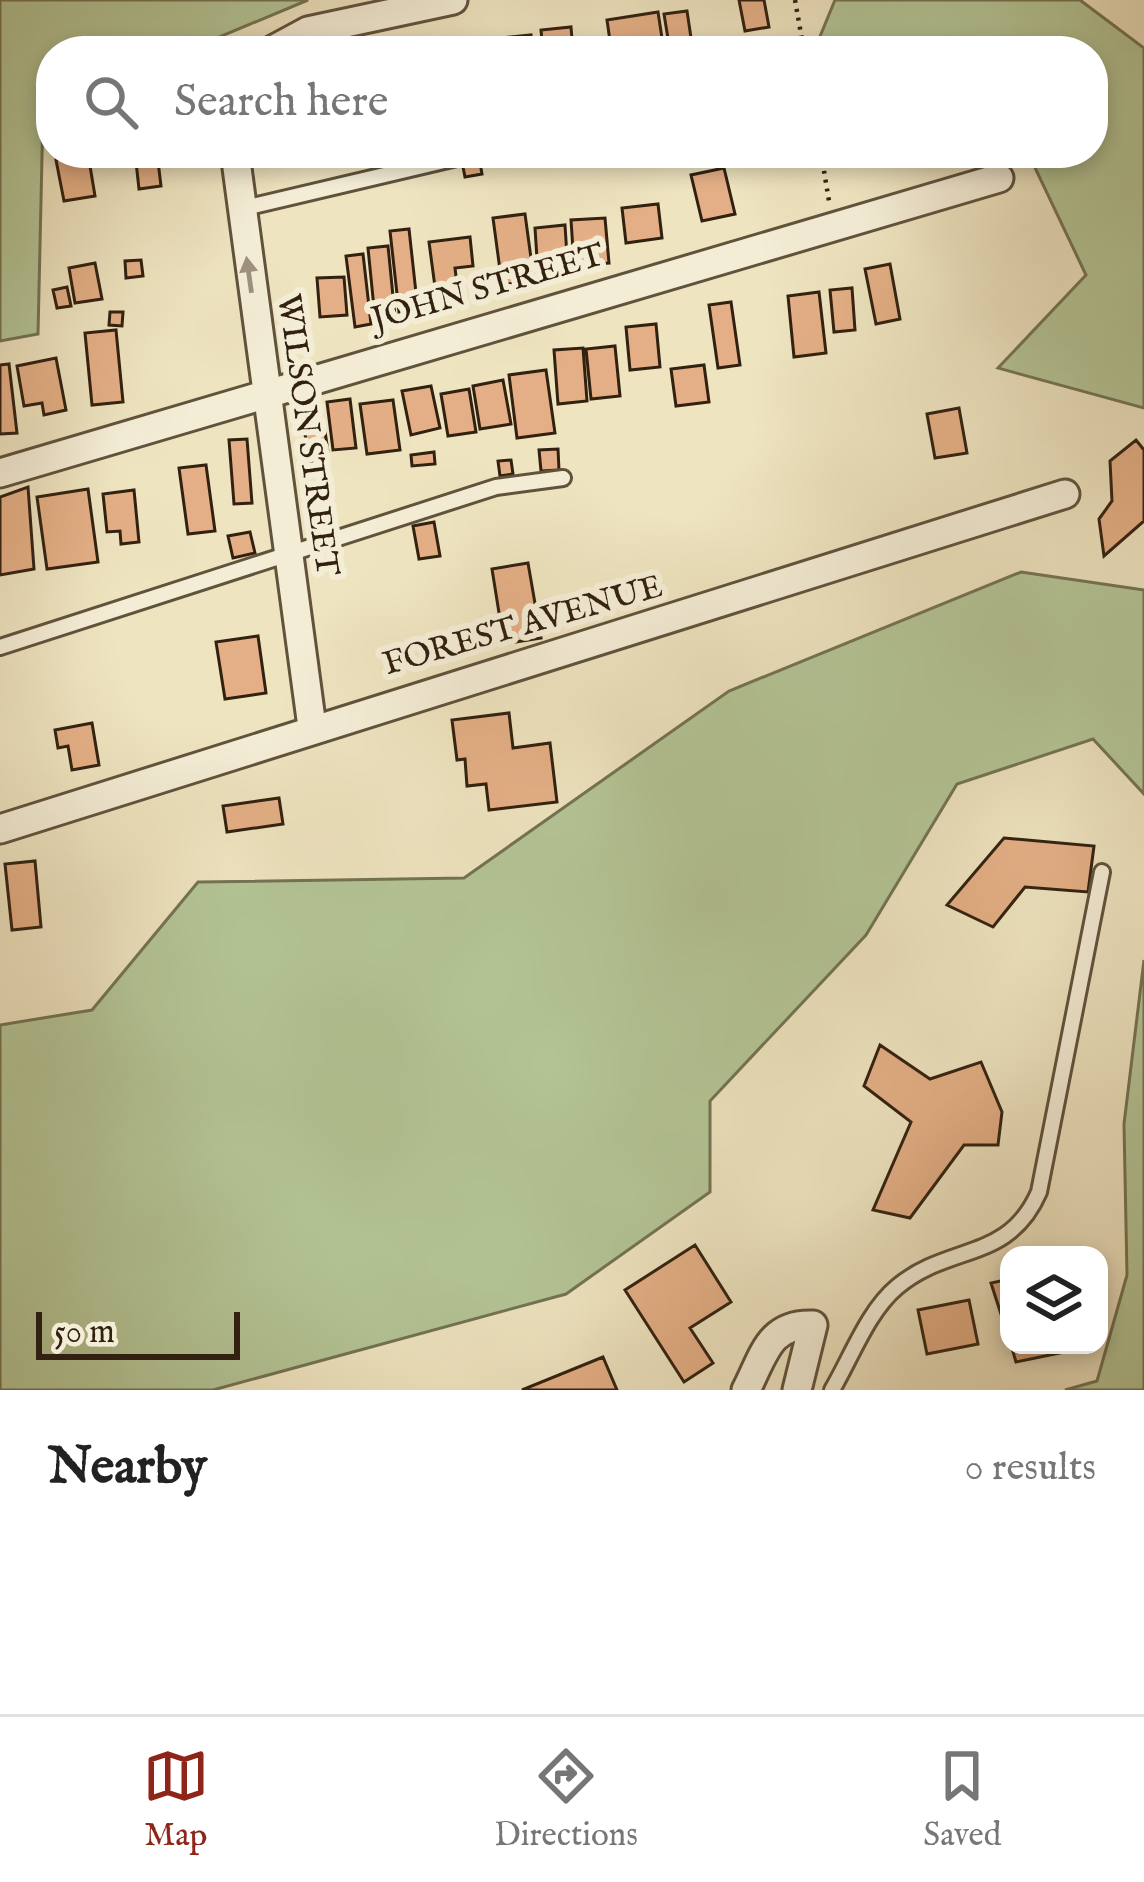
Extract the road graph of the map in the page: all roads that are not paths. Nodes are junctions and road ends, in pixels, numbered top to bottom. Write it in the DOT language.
graph roads {
  1 [pos="453,0"];
  2 [pos="299,36"];
  3 [pos="236,168"];
  4 [pos="413,168"];
  5 [pos="999,178"];
  6 [pos="240,208"];
  7 [pos="266,391"];
  8 [pos="0,473"];
  9 [pos="563,478"];
  10 [pos="1065,494"];
  11 [pos="287,556"];
  12 [pos="0,646"];
  13 [pos="312,727"];
  14 [pos="0,829"];
  15 [pos="1102,872"];
  16 [pos="746,1390"];
  17 [pos="797,1390"];
  18 [pos="832,1390"];
  1 -- 2 [label="street"];
  3 -- 6 [label="street, WILSON STREET"];
  4 -- 6 [label="lane"];
  5 -- 7 [label="street, JOHN STREET"];
  7 -- 6 [label="street, WILSON STREET, one-way"];
  7 -- 8 [label="street, JOHN STREET"];
  7 -- 11 [label="street, WILSON STREET"];
  9 -- 11 [label="lane"];
  10 -- 13 [label="street, FOREST AVENUE"];
  11 -- 12 [label="lane"];
  11 -- 13 [label="street, WILSON STREET"];
  13 -- 14 [label="street, FOREST AVENUE"];
  15 -- 18 [label="lane"];
  16 -- 17 [label="street"];
}
